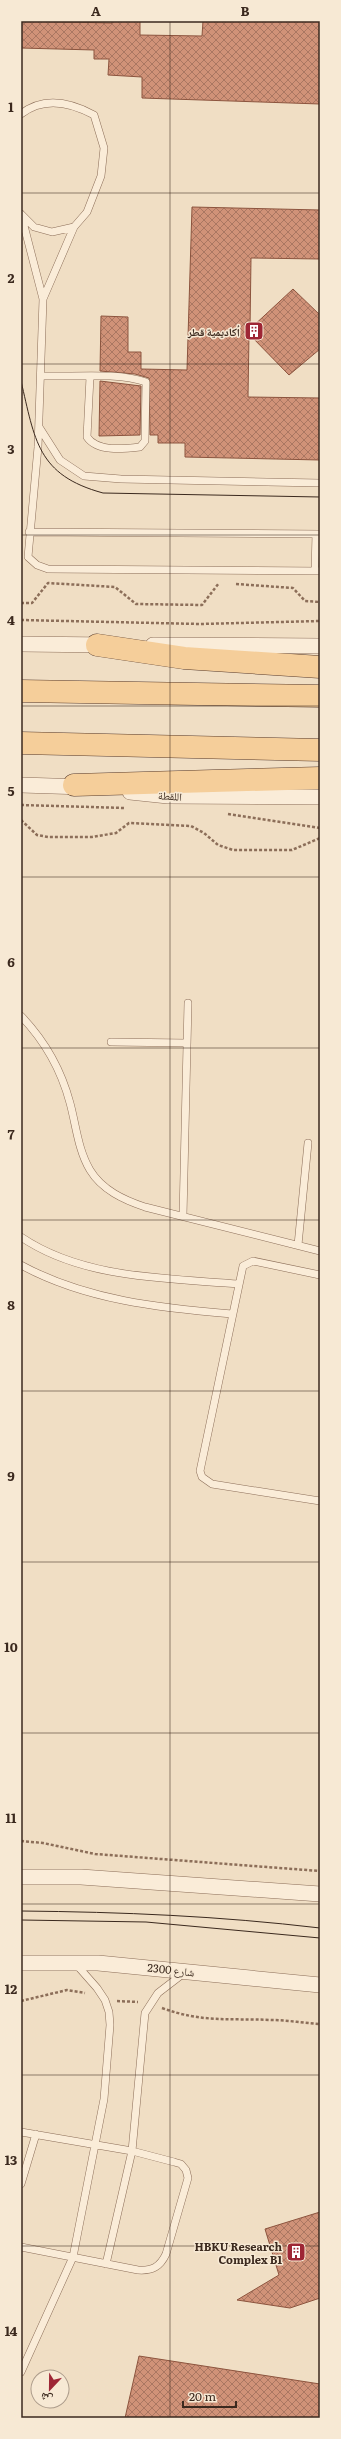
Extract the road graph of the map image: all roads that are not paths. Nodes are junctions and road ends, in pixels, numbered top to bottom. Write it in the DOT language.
graph roads {
  1 [pos="21,114"];
  2 [pos="21,214"];
  3 [pos="74,227"];
  4 [pos="43,299"];
  5 [pos="42,376"];
  6 [pos="90,377"];
  7 [pos="39,426"];
  8 [pos="320,482"];
  9 [pos="29,532"];
  10 [pos="318,534"];
  11 [pos="318,571"];
  12 [pos="21,644"];
  13 [pos="97,645"];
  14 [pos="320,646"];
  15 [pos="320,667"];
  16 [pos="21,691"];
  17 [pos="320,696"];
  18 [pos="21,743"];
  19 [pos="320,750"];
  20 [pos="320,778"];
  21 [pos="21,785"];
  22 [pos="74,785"];
  23 [pos="320,797"];
  24 [pos="258,798"];
  25 [pos="320,804"];
  26 [pos="188,1003"];
  27 [pos="21,1016"];
  28 [pos="111,1042"];
  29 [pos="188,1043"];
  30 [pos="308,1143"];
  31 [pos="183,1216"];
  32 [pos="21,1237"];
  33 [pos="298,1245"];
  34 [pos="320,1251"];
  35 [pos="21,1265"];
  36 [pos="320,1275"];
  37 [pos="239,1284"];
  38 [pos="232,1314"];
  39 [pos="320,1501"];
  40 [pos="21,1877"];
  41 [pos="320,1894"];
  42 [pos="21,1963"];
  43 [pos="75,1963"];
  44 [pos="186,1971"];
  45 [pos="320,1985"];
  46 [pos="21,2132"];
  47 [pos="36,2134"];
  48 [pos="96,2144"];
  49 [pos="132,2151"];
  50 [pos="21,2184"];
  51 [pos="21,2247"];
  52 [pos="73,2257"];
  53 [pos="106,2264"];
  54 [pos="21,2372"];
  1 -- 3 [label="lane"];
  2 -- 3 [label="lane"];
  2 -- 4 [label="lane"];
  3 -- 4 [label="lane"];
  4 -- 5 [label="lane"];
  5 -- 6 [label="lane"];
  5 -- 7 [label="lane"];
  6 -- 6 [label="lane"];
  7 -- 8 [label="lane"];
  7 -- 9 [label="lane"];
  9 -- 10 [label="lane"];
  9 -- 11 [label="lane"];
  10 -- 11 [label="lane"];
  12 -- 13 [label="street"];
  13 -- 14 [label="street"];
  13 -- 15 [label="main road"];
  16 -- 17 [label="main road"];
  18 -- 19 [label="main road"];
  20 -- 22 [label="main road"];
  21 -- 22 [label="street, اللقطة"];
  22 -- 24 [label="street, اللقطة"];
  23 -- 24 [label="street, اللقطة"];
  24 -- 25 [label="lane"];
  26 -- 29 [label="lane"];
  27 -- 31 [label="lane"];
  28 -- 29 [label="lane"];
  29 -- 31 [label="lane"];
  30 -- 33 [label="lane"];
  31 -- 33 [label="lane"];
  32 -- 37 [label="lane"];
  33 -- 34 [label="lane"];
  35 -- 38 [label="lane"];
  36 -- 37 [label="lane"];
  37 -- 38 [label="lane"];
  38 -- 39 [label="lane"];
  40 -- 41 [label="street"];
  42 -- 43 [label="street, شارع 2300"];
  43 -- 44 [label="street, شارع 2300"];
  43 -- 48 [label="lane"];
  44 -- 45 [label="street, شارع 2300"];
  44 -- 49 [label="lane"];
  46 -- 47 [label="lane"];
  47 -- 48 [label="lane"];
  47 -- 50 [label="lane"];
  48 -- 49 [label="lane"];
  48 -- 52 [label="lane"];
  49 -- 53 [label="lane"];
  49 -- 53 [label="lane"];
  51 -- 52 [label="lane"];
  52 -- 53 [label="lane"];
  52 -- 54 [label="lane"];
}
